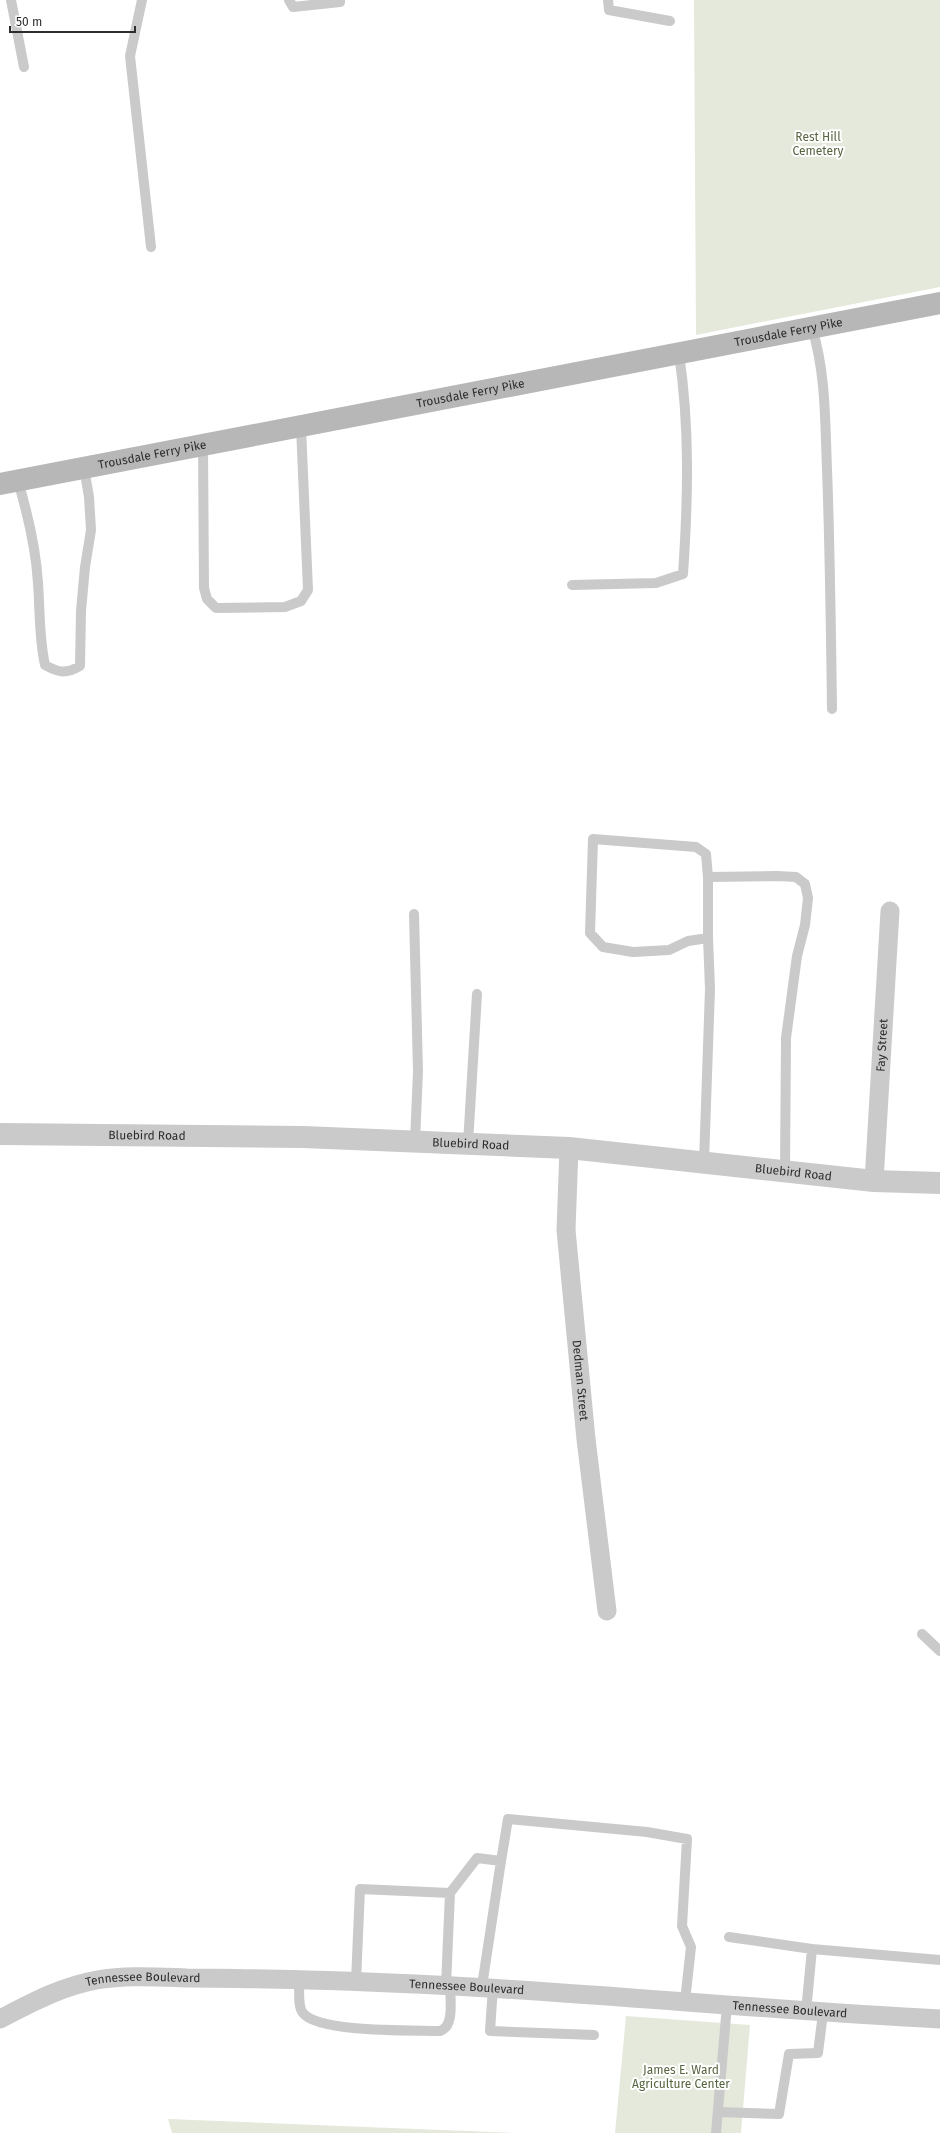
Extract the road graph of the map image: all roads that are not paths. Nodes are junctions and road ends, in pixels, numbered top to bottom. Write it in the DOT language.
graph roads {
  1 [pos="11,0"];
  2 [pos="142,0"];
  3 [pos="289,0"];
  4 [pos="340,0"];
  5 [pos="608,0"];
  6 [pos="670,21"];
  7 [pos="24,67"];
  8 [pos="151,247"];
  9 [pos="940,303"];
  10 [pos="812,328"];
  11 [pos="679,354"];
  12 [pos="301,427"];
  13 [pos="203,446"];
  14 [pos="84,468"];
  15 [pos="9,483"];
  16 [pos="572,585"];
  17 [pos="832,709"];
  18 [pos="708,877"];
  19 [pos="890,910"];
  20 [pos="414,914"];
  21 [pos="708,938"];
  22 [pos="477,994"];
  23 [pos="0,1134"];
  24 [pos="415,1141"];
  25 [pos="468,1144"];
  26 [pos="569,1148"];
  27 [pos="704,1162"];
  28 [pos="784,1171"];
  29 [pos="874,1181"];
  30 [pos="940,1183"];
  31 [pos="607,1611"];
  32 [pos="922,1634"];
  33 [pos="940,1651"];
  34 [pos="501,1861"];
  35 [pos="450,1893"];
  36 [pos="729,1937"];
  37 [pos="812,1949"];
  38 [pos="940,1960"];
  39 [pos="300,1980"];
  40 [pos="356,1981"];
  41 [pos="448,1985"];
  42 [pos="487,1987"];
  43 [pos="685,2002"];
  44 [pos="727,2005"];
  45 [pos="815,2013"];
  46 [pos="940,2019"];
  47 [pos="0,2020"];
  48 [pos="594,2035"];
  49 [pos="718,2112"];
  50 [pos="716,2133"];
  1 -- 7 [label="lane"];
  2 -- 8 [label="lane"];
  3 -- 4 [label="lane"];
  5 -- 6 [label="lane"];
  9 -- 10 [label="main road, Trousdale Ferry Pike"];
  10 -- 11 [label="main road, Trousdale Ferry Pike"];
  10 -- 17 [label="lane"];
  11 -- 12 [label="main road, Trousdale Ferry Pike"];
  11 -- 16 [label="lane"];
  12 -- 13 [label="main road, Trousdale Ferry Pike"];
  12 -- 13 [label="lane"];
  13 -- 14 [label="main road, Trousdale Ferry Pike"];
  14 -- 15 [label="main road, Trousdale Ferry Pike"];
  14 -- 15 [label="lane"];
  18 -- 21 [label="lane"];
  18 -- 21 [label="lane"];
  18 -- 28 [label="lane"];
  19 -- 29 [label="street, Fay Street"];
  20 -- 24 [label="lane"];
  21 -- 27 [label="lane"];
  22 -- 25 [label="lane"];
  23 -- 24 [label="street, Bluebird Road"];
  24 -- 25 [label="street, Bluebird Road"];
  25 -- 26 [label="street, Bluebird Road"];
  26 -- 27 [label="street, Bluebird Road"];
  26 -- 31 [label="street, Dedman Street"];
  27 -- 28 [label="street, Bluebird Road"];
  28 -- 29 [label="street, Bluebird Road"];
  29 -- 30 [label="street, Bluebird Road"];
  32 -- 33 [label="lane"];
  34 -- 35 [label="lane"];
  34 -- 42 [label="lane"];
  34 -- 43 [label="lane"];
  35 -- 40 [label="lane"];
  35 -- 41 [label="lane"];
  36 -- 37 [label="lane"];
  37 -- 38 [label="lane"];
  37 -- 45 [label="lane"];
  39 -- 40 [label="street, Tennessee Boulevard"];
  39 -- 41 [label="lane"];
  39 -- 47 [label="street, Tennessee Boulevard"];
  40 -- 41 [label="street, Tennessee Boulevard"];
  41 -- 42 [label="street, Tennessee Boulevard"];
  42 -- 43 [label="street, Tennessee Boulevard"];
  42 -- 48 [label="lane"];
  43 -- 44 [label="street, Tennessee Boulevard"];
  44 -- 45 [label="street, Tennessee Boulevard"];
  44 -- 49 [label="lane"];
  45 -- 46 [label="street, Tennessee Boulevard"];
  45 -- 49 [label="lane"];
  49 -- 50 [label="lane"];
}
